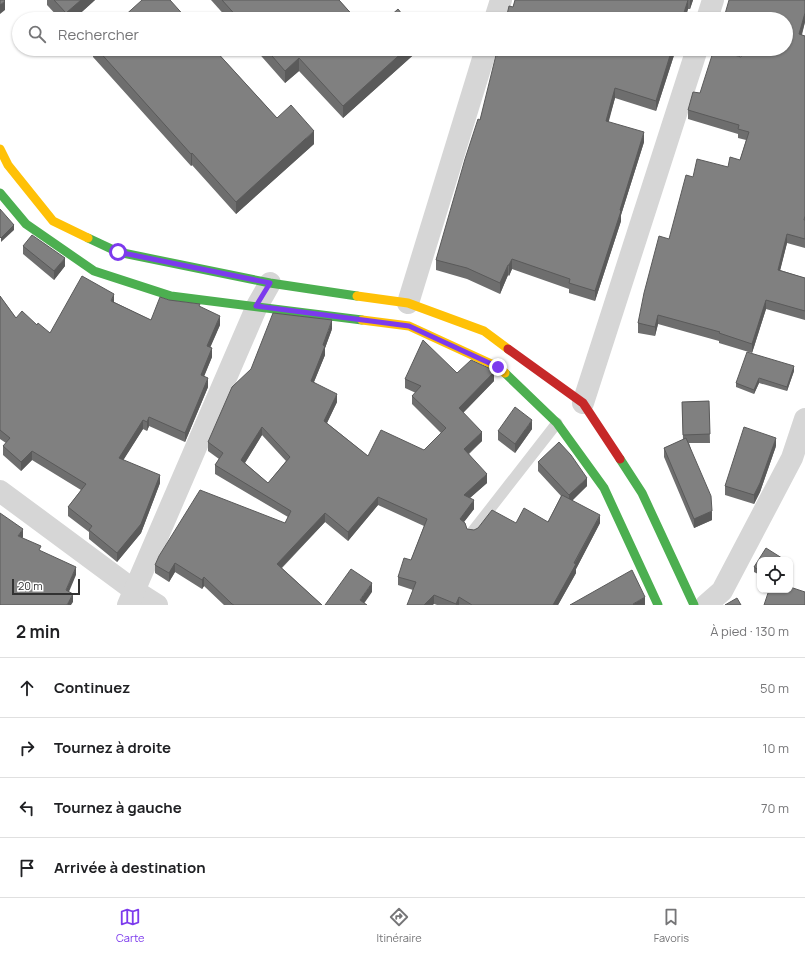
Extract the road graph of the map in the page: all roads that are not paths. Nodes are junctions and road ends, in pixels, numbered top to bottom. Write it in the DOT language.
graph roads {
  1 [pos="501,0"];
  2 [pos="713,0"];
  3 [pos="497,12"];
  4 [pos="709,12"];
  5 [pos="484,56"];
  6 [pos="696,56"];
  7 [pos="0,148"];
  8 [pos="0,193"];
  9 [pos="270,283"];
  10 [pos="408,303"];
  11 [pos="256,306"];
  12 [pos="583,403"];
  13 [pos="805,419"];
  14 [pos="557,422"];
  15 [pos="0,491"];
  16 [pos="472,532"];
  17 [pos="132,598"];
  18 [pos="157,605"];
  19 [pos="658,605"];
  20 [pos="694,605"];
  21 [pos="706,605"];
  1 -- 3 [label="street"];
  2 -- 4 [label="street"];
  5 -- 10 [label="street"];
  6 -- 12 [label="street"];
  7 -- 9 [label="main road"];
  8 -- 11 [label="main road"];
  9 -- 10 [label="main road"];
  9 -- 11 [label="street"];
  10 -- 12 [label="main road"];
  11 -- 14 [label="main road"];
  11 -- 17 [label="street"];
  12 -- 20 [label="main road"];
  13 -- 21 [label="street"];
  14 -- 16 [label="lane"];
  14 -- 19 [label="main road"];
  15 -- 17 [label="street"];
  17 -- 18 [label="street"];
}
